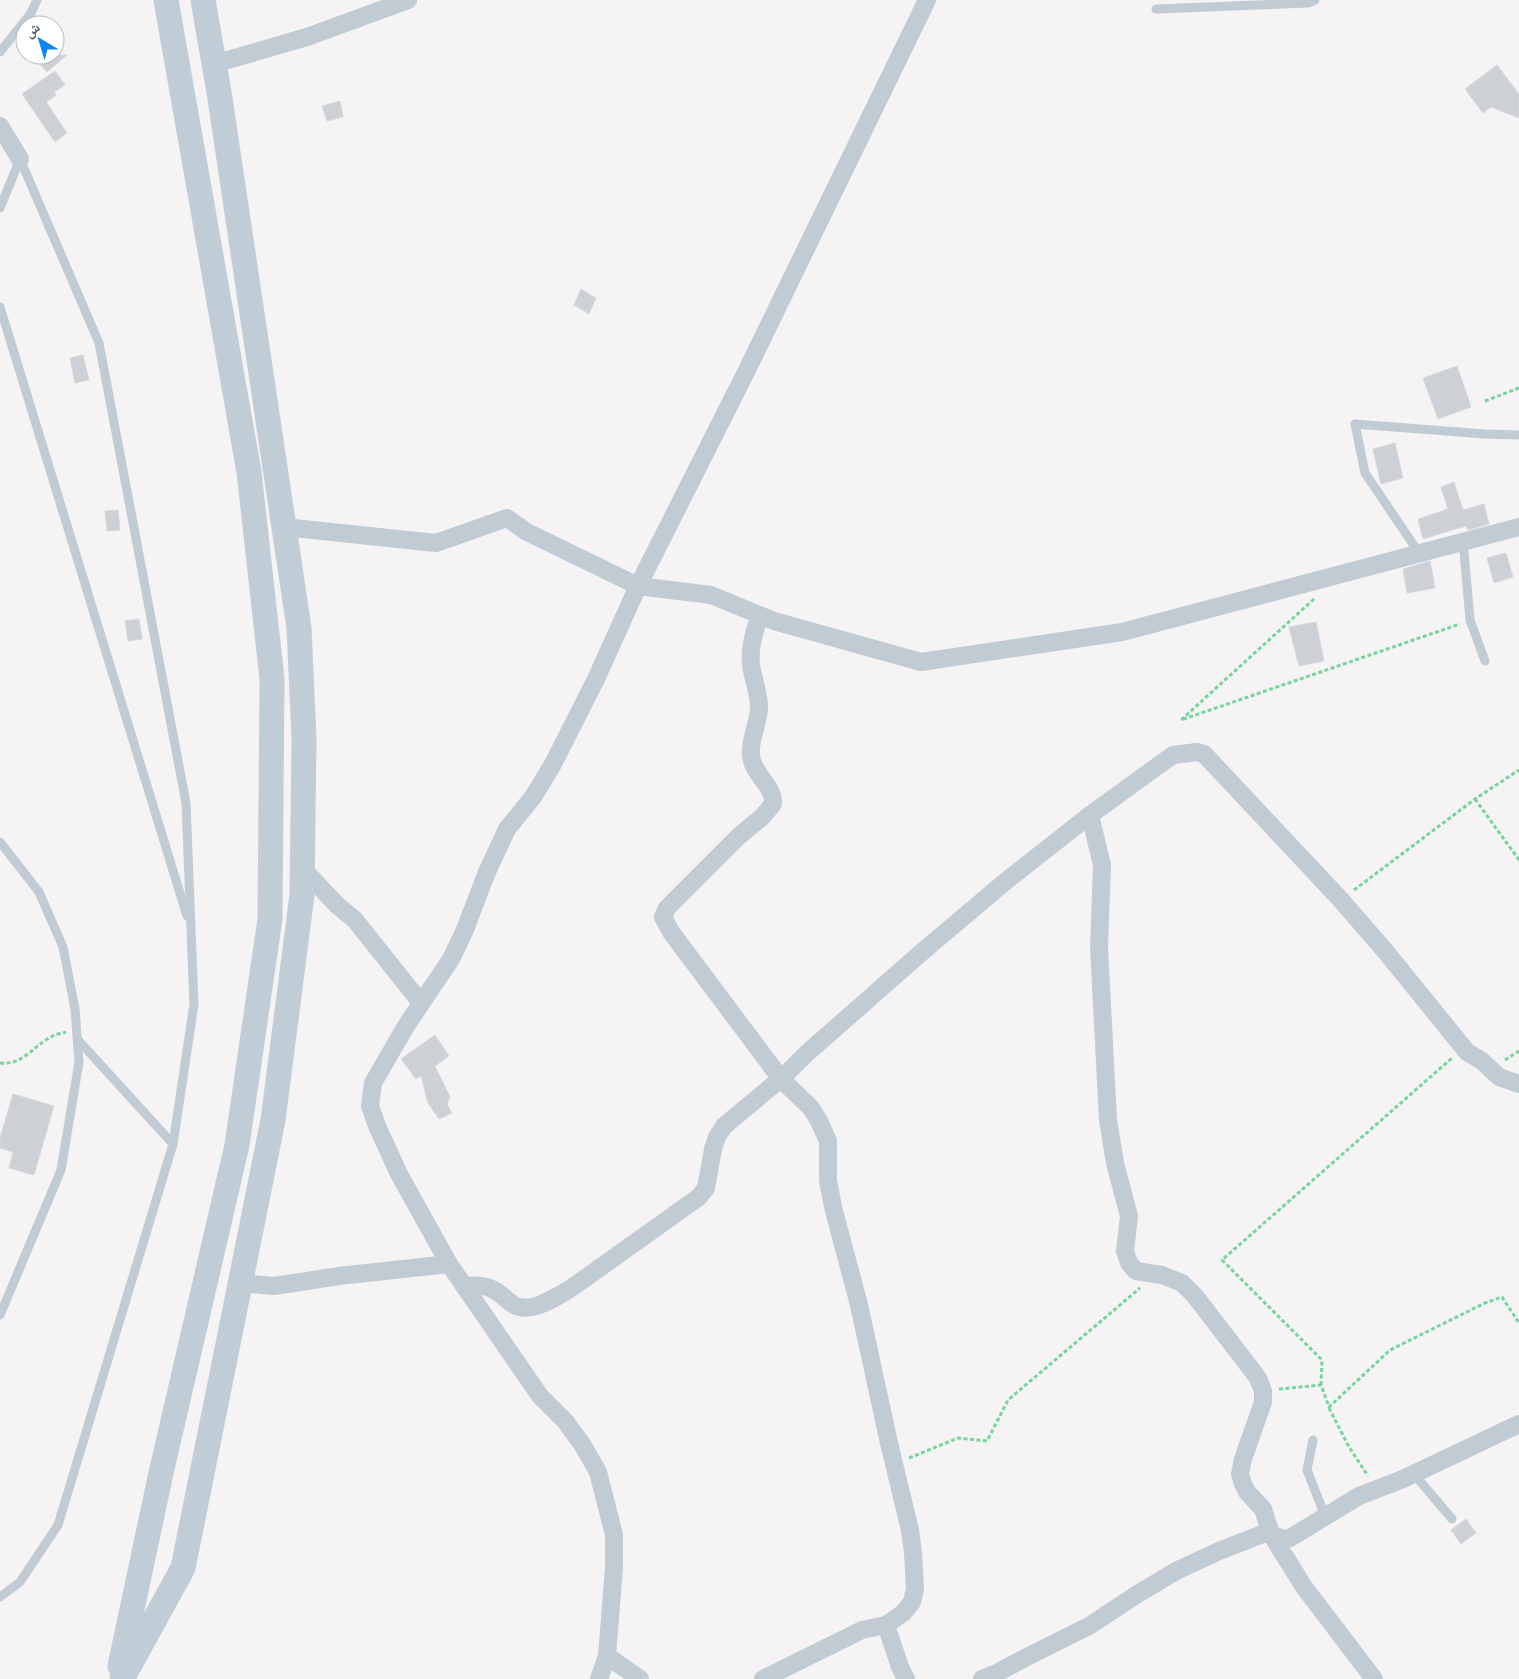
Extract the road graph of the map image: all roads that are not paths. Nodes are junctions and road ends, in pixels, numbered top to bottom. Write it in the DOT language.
graph roads {
  1 [pos="37,0"];
  2 [pos="166,0"];
  3 [pos="202,0"];
  4 [pos="408,0"];
  5 [pos="927,0"];
  6 [pos="1314,0"];
  7 [pos="1156,8"];
  8 [pos="0,52"];
  9 [pos="214,64"];
  10 [pos="220,92"];
  11 [pos="183,98"];
  12 [pos="0,126"];
  13 [pos="20,159"];
  14 [pos="0,208"];
  15 [pos="0,307"];
  16 [pos="1519,435"];
  17 [pos="1519,527"];
  18 [pos="284,528"];
  19 [pos="1463,542"];
  20 [pos="1419,553"];
  21 [pos="638,586"];
  22 [pos="760,616"];
  23 [pos="1485,661"];
  24 [pos="1090,815"];
  25 [pos="0,842"];
  26 [pos="302,868"];
  27 [pos="191,929"];
  28 [pos="421,1002"];
  29 [pos="78,1040"];
  30 [pos="781,1079"];
  31 [pos="1519,1084"];
  32 [pos="172,1144"];
  33 [pos="449,1264"];
  34 [pos="241,1283"];
  35 [pos="464,1286"];
  36 [pos="0,1315"];
  37 [pos="1519,1424"];
  38 [pos="1313,1440"];
  39 [pos="1414,1474"];
  40 [pos="1325,1516"];
  41 [pos="1452,1519"];
  42 [pos="1272,1534"];
  43 [pos="0,1597"];
  44 [pos="886,1626"];
  45 [pos="607,1656"];
  46 [pos="901,1675"];
  47 [pos="117,1679"];
  48 [pos="122,1679"];
  49 [pos="599,1679"];
  50 [pos="640,1679"];
  51 [pos="763,1679"];
  52 [pos="982,1679"];
  53 [pos="1374,1679"];
  1 -- 8 [label="lane"];
  2 -- 11 [label="main road"];
  3 -- 9 [label="main road"];
  4 -- 9 [label="street"];
  5 -- 21 [label="street"];
  6 -- 7 [label="lane"];
  9 -- 10 [label="main road"];
  10 -- 11 [label="main road"];
  10 -- 18 [label="main road"];
  11 -- 47 [label="main road"];
  12 -- 13 [label="street"];
  13 -- 14 [label="lane"];
  13 -- 27 [label="lane"];
  15 -- 27 [label="lane"];
  16 -- 20 [label="lane"];
  17 -- 19 [label="street"];
  18 -- 21 [label="street"];
  18 -- 26 [label="main road"];
  19 -- 20 [label="street"];
  19 -- 23 [label="lane"];
  20 -- 22 [label="street"];
  21 -- 22 [label="street"];
  21 -- 28 [label="street"];
  22 -- 30 [label="street"];
  24 -- 30 [label="street"];
  24 -- 31 [label="street"];
  24 -- 42 [label="street"];
  25 -- 29 [label="lane"];
  26 -- 28 [label="street"];
  26 -- 34 [label="main road"];
  27 -- 32 [label="lane"];
  28 -- 33 [label="street"];
  29 -- 32 [label="lane"];
  29 -- 36 [label="lane"];
  30 -- 35 [label="street"];
  30 -- 44 [label="street"];
  32 -- 43 [label="lane"];
  33 -- 34 [label="street"];
  33 -- 35 [label="street"];
  34 -- 48 [label="main road"];
  35 -- 45 [label="street"];
  37 -- 39 [label="street"];
  38 -- 40 [label="lane"];
  39 -- 40 [label="street"];
  39 -- 41 [label="lane"];
  40 -- 42 [label="street"];
  42 -- 52 [label="street"];
  42 -- 53 [label="street"];
  44 -- 46 [label="street"];
  44 -- 51 [label="street"];
  45 -- 49 [label="street"];
  45 -- 50 [label="street"];
}
